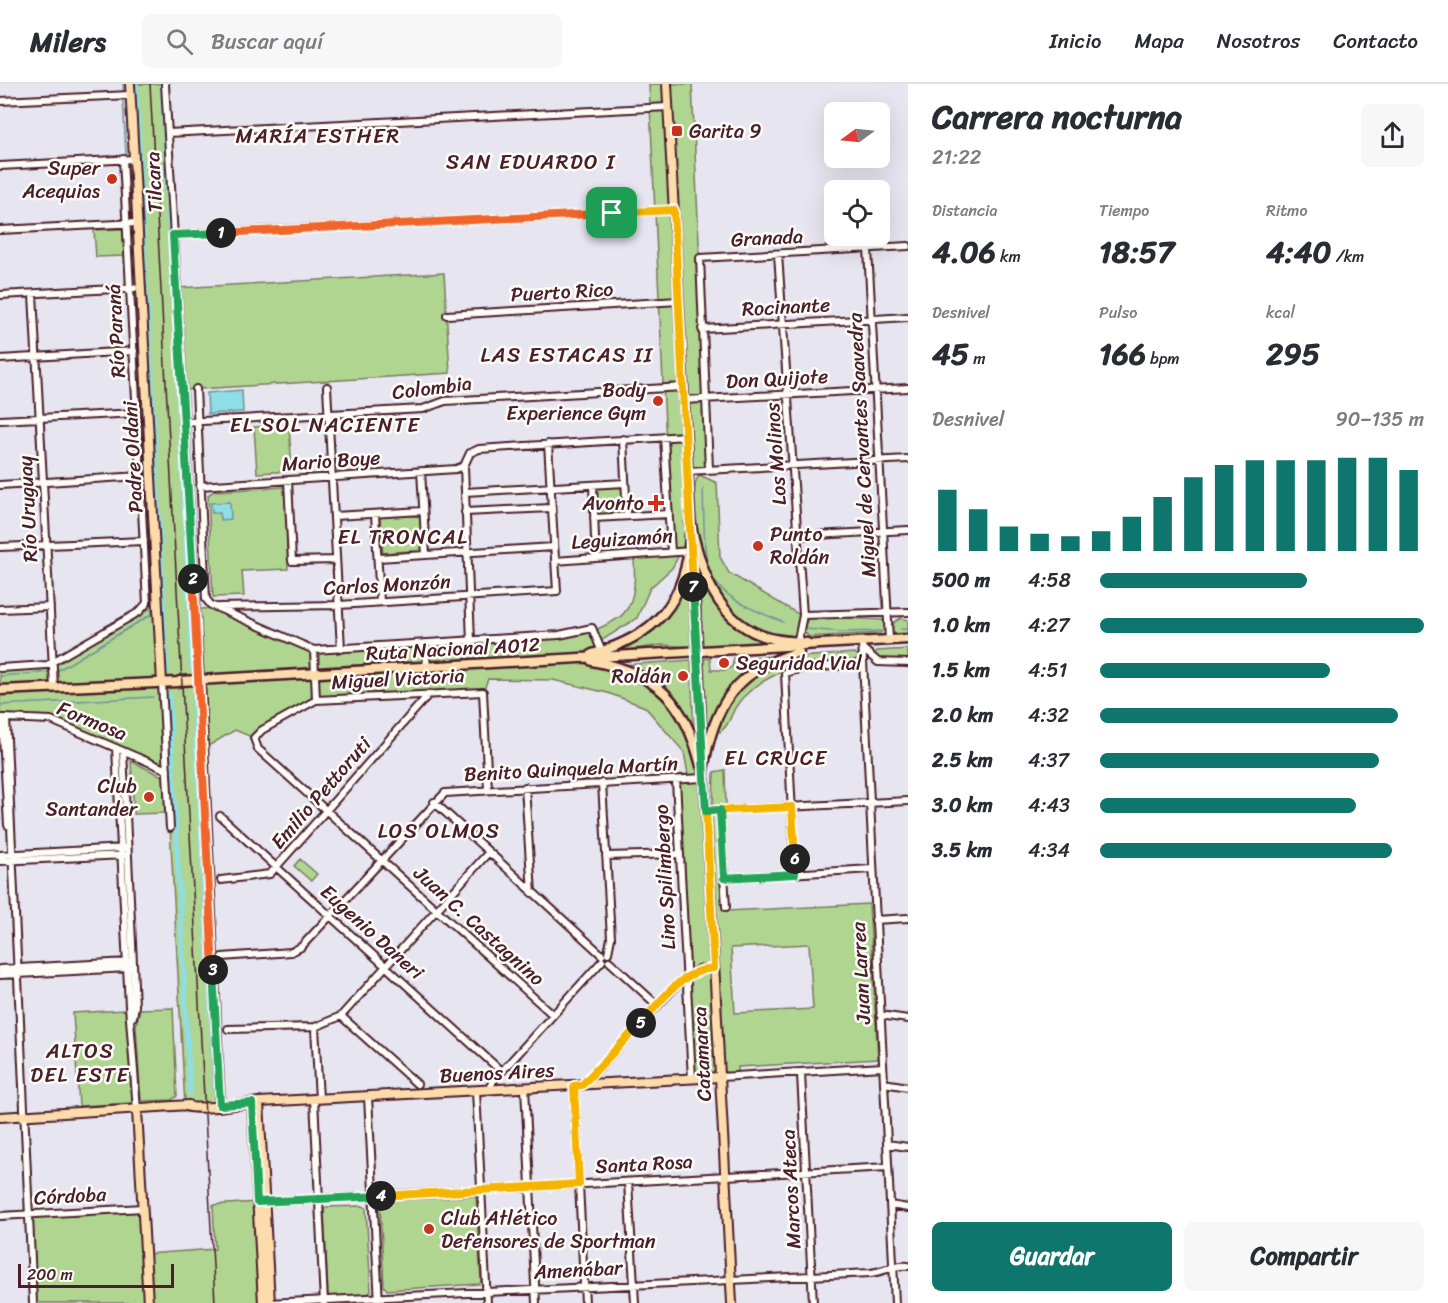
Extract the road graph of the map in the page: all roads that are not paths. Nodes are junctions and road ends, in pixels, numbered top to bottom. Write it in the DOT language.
graph roads {
  1 [pos="130,84"];
  2 [pos="165,84"];
  3 [pos="667,84"];
  4 [pos="130,94"];
  5 [pos="0,101"];
  6 [pos="668,106"];
  7 [pos="168,133"];
  8 [pos="123,159"];
  9 [pos="134,159"];
  10 [pos="0,166"];
  11 [pos="674,210"];
  12 [pos="137,223"];
  13 [pos="127,224"];
  14 [pos="0,230"];
  15 [pos="173,235"];
  16 [pos="908,246"];
  17 [pos="868,249"];
  18 [pos="778,254"];
  19 [pos="131,288"];
  20 [pos="140,288"];
  21 [pos="33,294"];
  22 [pos="0,295"];
  23 [pos="679,301"];
  24 [pos="447,315"];
  25 [pos="908,317"];
  26 [pos="872,319"];
  27 [pos="783,324"];
  28 [pos="702,329"];
  29 [pos="134,351"];
  30 [pos="37,357"];
  31 [pos="0,359"];
  32 [pos="327,387"];
  33 [pos="683,387"];
  34 [pos="908,388"];
  35 [pos="196,389"];
  36 [pos="875,390"];
  37 [pos="788,394"];
  38 [pos="705,399"];
  39 [pos="684,400"];
  40 [pos="137,413"];
  41 [pos="328,414"];
  42 [pos="40,418"];
  43 [pos="0,420"];
  44 [pos="184,422"];
  45 [pos="197,422"];
  46 [pos="686,436"];
  47 [pos="664,437"];
  48 [pos="623,440"];
  49 [pos="548,444"];
  50 [pos="908,459"];
  51 [pos="879,460"];
  52 [pos="792,465"];
  53 [pos="464,466"];
  54 [pos="709,470"];
  55 [pos="421,471"];
  56 [pos="687,471"];
  57 [pos="140,476"];
  58 [pos="332,477"];
  59 [pos="288,480"];
  60 [pos="43,482"];
  61 [pos="626,483"];
  62 [pos="0,485"];
  63 [pos="593,485"];
  64 [pos="200,486"];
  65 [pos="551,488"];
  66 [pos="465,492"];
  67 [pos="552,508"];
  68 [pos="423,511"];
  69 [pos="465,512"];
  70 [pos="375,514"];
  71 [pos="669,514"];
  72 [pos="334,516"];
  73 [pos="627,516"];
  74 [pos="594,518"];
  75 [pos="690,522"];
  76 [pos="908,530"];
  77 [pos="883,531"];
  78 [pos="797,536"];
  79 [pos="595,538"];
  80 [pos="144,541"];
  81 [pos="46,544"];
  82 [pos="0,547"];
  83 [pos="554,547"];
  84 [pos="690,551"];
  85 [pos="467,552"];
  86 [pos="671,552"];
  87 [pos="426,555"];
  88 [pos="378,558"];
  89 [pos="336,560"];
  90 [pos="555,561"];
  91 [pos="193,566"];
  92 [pos="204,566"];
  93 [pos="158,595"];
  94 [pos="147,597"];
  95 [pos="469,597"];
  96 [pos="380,602"];
  97 [pos="339,605"];
  98 [pos="50,607"];
  99 [pos="218,608"];
  100 [pos="0,609"];
  101 [pos="908,612"];
  102 [pos="888,613"];
  103 [pos="803,615"];
  104 [pos="908,639"];
  105 [pos="889,640"];
  106 [pos="471,641"];
  107 [pos="425,644"];
  108 [pos="862,645"];
  109 [pos="341,649"];
  110 [pos="796,649"];
  111 [pos="314,650"];
  112 [pos="696,653"];
  113 [pos="604,657"];
  114 [pos="577,658"];
  115 [pos="53,662"];
  116 [pos="908,663"];
  117 [pos="863,664"];
  118 [pos="427,667"];
  119 [pos="0,668"];
  120 [pos="794,670"];
  121 [pos="315,672"];
  122 [pos="200,680"];
  123 [pos="162,683"];
  124 [pos="54,687"];
  125 [pos="0,690"];
  126 [pos="429,694"];
  127 [pos="316,699"];
  128 [pos="3,718"];
  129 [pos="254,738"];
  130 [pos="116,748"];
  131 [pos="123,751"];
  132 [pos="167,770"];
  133 [pos="703,775"];
  134 [pos="676,780"];
  135 [pos="602,783"];
  136 [pos="525,787"];
  137 [pos="488,789"];
  138 [pos="908,801"];
  139 [pos="434,802"];
  140 [pos="869,803"];
  141 [pos="792,807"];
  142 [pos="720,810"];
  143 [pos="706,811"];
  144 [pos="328,812"];
  145 [pos="220,816"];
  146 [pos="170,828"];
  147 [pos="722,848"];
  148 [pos="708,849"];
  149 [pos="124,851"];
  150 [pos="488,853"];
  151 [pos="680,854"];
  152 [pos="0,855"];
  153 [pos="606,856"];
  154 [pos="11,857"];
  155 [pos="381,860"];
  156 [pos="0,861"];
  157 [pos="277,868"];
  158 [pos="872,869"];
  159 [pos="795,874"];
  160 [pos="724,878"];
  161 [pos="221,880"];
  162 [pos="532,893"];
  163 [pos="726,908"];
  164 [pos="437,910"];
  165 [pos="330,916"];
  166 [pos="908,918"];
  167 [pos="875,920"];
  168 [pos="604,956"];
  169 [pos="222,957"];
  170 [pos="130,965"];
  171 [pos="386,966"];
  172 [pos="714,968"];
  173 [pos="0,969"];
  174 [pos="17,971"];
  175 [pos="0,975"];
  176 [pos="687,976"];
  177 [pos="657,1005"];
  178 [pos="553,1015"];
  179 [pos="880,1015"];
  180 [pos="341,1016"];
  181 [pos="908,1019"];
  182 [pos="315,1027"];
  183 [pos="228,1029"];
  184 [pos="883,1067"];
  185 [pos="501,1071"];
  186 [pos="801,1074"];
  187 [pos="720,1077"];
  188 [pos="692,1079"];
  189 [pos="884,1083"];
  190 [pos="417,1084"];
  191 [pos="578,1085"];
  192 [pos="908,1087"];
  193 [pos="525,1088"];
  194 [pos="488,1090"];
  195 [pos="476,1091"];
  196 [pos="368,1097"];
  197 [pos="316,1099"];
  198 [pos="256,1103"];
  199 [pos="220,1105"];
  200 [pos="137,1110"];
  201 [pos="25,1116"];
  202 [pos="0,1117"];
  203 [pos="887,1144"];
  204 [pos="908,1147"];
  205 [pos="888,1167"];
  206 [pos="806,1171"];
  207 [pos="725,1176"];
  208 [pos="628,1182"];
  209 [pos="579,1184"];
  210 [pos="530,1188"];
  211 [pos="481,1191"];
  212 [pos="374,1197"];
  213 [pos="319,1199"];
  214 [pos="261,1202"];
  215 [pos="890,1205"];
  216 [pos="143,1208"];
  217 [pos="908,1208"];
  218 [pos="28,1215"];
  219 [pos="0,1216"];
  220 [pos="908,1266"];
  221 [pos="893,1267"];
  222 [pos="812,1275"];
  223 [pos="731,1278"];
  224 [pos="634,1283"];
  225 [pos="584,1286"];
  226 [pos="536,1288"];
  227 [pos="486,1291"];
  228 [pos="432,1294"];
  229 [pos="379,1300"];
  230 [pos="324,1301"];
  231 [pos="33,1303"];
  232 [pos="148,1303"];
  233 [pos="263,1303"];
  234 [pos="270,1303"];
  235 [pos="432,1303"];
  236 [pos="487,1303"];
  237 [pos="536,1303"];
  238 [pos="585,1303"];
  239 [pos="635,1303"];
  240 [pos="732,1303"];
  241 [pos="813,1303"];
  242 [pos="895,1303"];
  1 -- 4 [label="main road, Padre Oldani"];
  2 -- 7 [label="street, Tilcara"];
  3 -- 6 [label="main road"];
  4 -- 5 [label="street"];
  4 -- 9 [label="main road, Padre Oldani"];
  6 -- 7 [label="street"];
  6 -- 11 [label="main road"];
  7 -- 15 [label="street, Tilcara"];
  8 -- 9 [label="street"];
  8 -- 10 [label="street"];
  8 -- 13 [label="street, Río Paraná"];
  9 -- 12 [label="main road, Padre Oldani"];
  11 -- 15 [label="street"];
  11 -- 23 [label="main road"];
  12 -- 13 [label="street"];
  12 -- 20 [label="main road, Padre Oldani"];
  13 -- 14 [label="street"];
  13 -- 19 [label="street, Río Paraná"];
  15 -- 44 [label="street, Tilcara"];
  16 -- 17 [label="street, Granada"];
  17 -- 18 [label="street, Granada"];
  17 -- 26 [label="street, Miguel de Cervantes Saavedra"];
  18 -- 27 [label="street, Los Molinos"];
  18 -- 28 [label="street, Granada"];
  19 -- 20 [label="street"];
  19 -- 21 [label="street"];
  19 -- 29 [label="street, Río Paraná"];
  20 -- 93 [label="main road, Padre Oldani"];
  21 -- 22 [label="street"];
  21 -- 30 [label="street, Río Uruguay"];
  23 -- 24 [label="street, Puerto Rico"];
  23 -- 33 [label="main road"];
  25 -- 26 [label="street, Rocinante"];
  26 -- 27 [label="street, Rocinante"];
  26 -- 36 [label="street, Miguel de Cervantes Saavedra"];
  27 -- 28 [label="street, Rocinante"];
  27 -- 37 [label="street, Los Molinos"];
  28 -- 38 [label="street"];
  29 -- 30 [label="street"];
  29 -- 40 [label="street, Río Paraná"];
  30 -- 31 [label="street"];
  30 -- 42 [label="street, Río Uruguay"];
  32 -- 41 [label="street"];
  33 -- 39 [label="main road"];
  33 -- 41 [label="street, Colombia"];
  34 -- 36 [label="street, Don Quijote"];
  35 -- 45 [label="street"];
  36 -- 37 [label="street, Don Quijote"];
  36 -- 51 [label="street, Miguel de Cervantes Saavedra"];
  37 -- 38 [label="street, Don Quijote"];
  37 -- 52 [label="street, Los Molinos"];
  38 -- 39 [label="street, Don Quijote"];
  38 -- 54 [label="street"];
  39 -- 46 [label="main road"];
  40 -- 42 [label="street"];
  40 -- 57 [label="street, Río Paraná"];
  41 -- 45 [label="street, Colombia"];
  41 -- 58 [label="street"];
  42 -- 43 [label="street"];
  42 -- 60 [label="street, Río Uruguay"];
  44 -- 45 [label="street, Colombia"];
  44 -- 91 [label="street, Tilcara"];
  45 -- 64 [label="street"];
  46 -- 47 [label="street"];
  46 -- 56 [label="main road"];
  47 -- 48 [label="street"];
  47 -- 71 [label="street"];
  48 -- 49 [label="street"];
  48 -- 61 [label="street"];
  49 -- 53 [label="street"];
  49 -- 65 [label="street"];
  50 -- 51 [label="street"];
  51 -- 52 [label="street"];
  51 -- 77 [label="street, Miguel de Cervantes Saavedra"];
  52 -- 54 [label="street"];
  52 -- 78 [label="street, Los Molinos"];
  53 -- 55 [label="street, Mario Boye"];
  53 -- 66 [label="street"];
  54 -- 56 [label="street"];
  55 -- 58 [label="street, Mario Boye"];
  55 -- 68 [label="street"];
  56 -- 75 [label="main road"];
  57 -- 60 [label="street"];
  57 -- 80 [label="street, Río Paraná"];
  58 -- 59 [label="street, Mario Boye"];
  58 -- 72 [label="street"];
  59 -- 64 [label="street, Mario Boye"];
  59 -- 89 [label="street"];
  60 -- 62 [label="street"];
  60 -- 81 [label="street, Río Uruguay"];
  61 -- 63 [label="street"];
  61 -- 73 [label="street"];
  63 -- 65 [label="street"];
  63 -- 74 [label="street"];
  64 -- 92 [label="street"];
  65 -- 66 [label="street"];
  65 -- 67 [label="street"];
  66 -- 69 [label="street"];
  67 -- 69 [label="street"];
  67 -- 83 [label="street"];
  68 -- 70 [label="street"];
  68 -- 87 [label="street"];
  69 -- 85 [label="street"];
  70 -- 72 [label="street"];
  70 -- 88 [label="street"];
  71 -- 73 [label="street"];
  71 -- 86 [label="street"];
  72 -- 89 [label="street"];
  73 -- 74 [label="street"];
  74 -- 79 [label="street"];
  75 -- 84 [label="highway"];
  75 -- 110 [label="highway"];
  76 -- 77 [label="street"];
  77 -- 78 [label="street"];
  77 -- 102 [label="street, Miguel de Cervantes Saavedra"];
  78 -- 103 [label="street, Los Molinos"];
  80 -- 81 [label="street"];
  80 -- 94 [label="street, Río Paraná"];
  81 -- 82 [label="street"];
  81 -- 98 [label="street, Río Uruguay"];
  83 -- 85 [label="street, Leguizamón"];
  83 -- 90 [label="street"];
  84 -- 86 [label="street, Leguizamón"];
  84 -- 112 [label="main road, Catamarca"];
  84 -- 113 [label="highway"];
  85 -- 87 [label="street, Leguizamón"];
  85 -- 95 [label="street"];
  86 -- 90 [label="street, Leguizamón"];
  87 -- 88 [label="street, Leguizamón"];
  88 -- 96 [label="street"];
  89 -- 97 [label="street"];
  90 -- 95 [label="street, Carlos Monzón"];
  91 -- 92 [label="street"];
  91 -- 122 [label="street, Tilcara"];
  92 -- 99 [label="street"];
  93 -- 94 [label="street"];
  93 -- 123 [label="main road, Padre Oldani"];
  94 -- 115 [label="street, Río Paraná"];
  95 -- 96 [label="street, Carlos Monzón"];
  95 -- 106 [label="street"];
  96 -- 97 [label="street, Carlos Monzón"];
  97 -- 99 [label="street, Carlos Monzón"];
  97 -- 109 [label="street"];
  98 -- 100 [label="street"];
  98 -- 115 [label="street, Río Uruguay"];
  99 -- 111 [label="street"];
  101 -- 102 [label="street"];
  102 -- 103 [label="street"];
  102 -- 105 [label="street, Miguel de Cervantes Saavedra"];
  103 -- 110 [label="street, Los Molinos"];
  104 -- 105 [label="highway"];
  105 -- 108 [label="highway"];
  106 -- 107 [label="street"];
  106 -- 113 [label="street"];
  107 -- 109 [label="street"];
  107 -- 118 [label="street"];
  108 -- 110 [label="highway"];
  108 -- 116 [label="street"];
  108 -- 117 [label="street, Juan Larrea"];
  109 -- 111 [label="street"];
  110 -- 112 [label="highway"];
  110 -- 120 [label="street"];
  110 -- 133 [label="highway"];
  111 -- 121 [label="street"];
  112 -- 113 [label="highway"];
  112 -- 133 [label="main road, Catamarca"];
  113 -- 114 [label="highway"];
  113 -- 114 [label="highway"];
  113 -- 133 [label="highway"];
  114 -- 118 [label="highway, Ruta Nacional A012"];
  115 -- 119 [label="street"];
  115 -- 124 [label="street, Río Uruguay"];
  117 -- 120 [label="street"];
  117 -- 140 [label="street, Juan Larrea"];
  118 -- 121 [label="highway, Ruta Nacional A012"];
  120 -- 141 [label="street"];
  121 -- 122 [label="highway, Ruta Nacional A012"];
  121 -- 127 [label="street"];
  122 -- 123 [label="highway, Ruta Nacional A012"];
  122 -- 199 [label="main road, Tilcara"];
  123 -- 124 [label="highway, Ruta Nacional A012"];
  123 -- 132 [label="street, Padre Oldani"];
  124 -- 125 [label="highway, Ruta Nacional A012"];
  126 -- 127 [label="street, Miguel Victoria"];
  126 -- 137 [label="street, Miguel Victoria"];
  126 -- 144 [label="street, Emilio Pettoruti"];
  127 -- 129 [label="street, Miguel Victoria"];
  128 -- 130 [label="street, Formosa"];
  128 -- 154 [label="street"];
  129 -- 144 [label="street, Juan C. Castagnino"];
  130 -- 131 [label="street, Formosa"];
  130 -- 149 [label="street"];
  131 -- 132 [label="street, Formosa"];
  131 -- 149 [label="street"];
  132 -- 146 [label="street, Padre Oldani"];
  133 -- 134 [label="street, Benito Quinquela Martín"];
  133 -- 143 [label="main road, Catamarca"];
  134 -- 135 [label="street, Benito Quinquela Martín"];
  134 -- 151 [label="street, Lino Spilimbergo"];
  135 -- 136 [label="street, Benito Quinquela Martín"];
  135 -- 153 [label="street"];
  136 -- 137 [label="street, Benito Quinquela Martín"];
  136 -- 162 [label="street"];
  137 -- 139 [label="street, Benito Quinquela Martín"];
  138 -- 140 [label="street"];
  139 -- 150 [label="street"];
  139 -- 155 [label="street, Benito Quinquela Martín"];
  140 -- 141 [label="street"];
  140 -- 158 [label="street, Juan Larrea"];
  141 -- 142 [label="street"];
  141 -- 159 [label="street"];
  142 -- 143 [label="street"];
  142 -- 147 [label="street"];
  143 -- 148 [label="main road, Catamarca"];
  144 -- 155 [label="street, Juan C. Castagnino"];
  144 -- 157 [label="street, Emilio Pettoruti"];
  145 -- 157 [label="street, Eugenio Daneri"];
  147 -- 148 [label="street"];
  147 -- 160 [label="street"];
  148 -- 172 [label="main road, Catamarca"];
  149 -- 154 [label="street"];
  149 -- 170 [label="street"];
  150 -- 162 [label="street"];
  150 -- 164 [label="street"];
  151 -- 153 [label="street"];
  151 -- 176 [label="street, Lino Spilimbergo"];
  152 -- 154 [label="street"];
  153 -- 168 [label="street"];
  154 -- 156 [label="street"];
  154 -- 174 [label="street"];
  155 -- 164 [label="street, Juan C. Castagnino"];
  155 -- 165 [label="street, Benito Quinquela Martín"];
  157 -- 161 [label="street, Emilio Pettoruti"];
  157 -- 165 [label="street, Eugenio Daneri"];
  158 -- 159 [label="street"];
  158 -- 167 [label="street, Juan Larrea"];
  159 -- 160 [label="street"];
  160 -- 163 [label="street"];
  162 -- 168 [label="street"];
  164 -- 171 [label="street"];
  164 -- 178 [label="street, Juan C. Castagnino"];
  165 -- 169 [label="street, Benito Quinquela Martín"];
  165 -- 171 [label="street, Eugenio Daneri"];
  166 -- 167 [label="street"];
  167 -- 179 [label="street, Juan Larrea"];
  168 -- 177 [label="street"];
  168 -- 178 [label="street"];
  170 -- 174 [label="street"];
  170 -- 200 [label="street"];
  171 -- 180 [label="street"];
  171 -- 185 [label="street, Eugenio Daneri"];
  172 -- 176 [label="street"];
  172 -- 187 [label="main road, Catamarca"];
  173 -- 174 [label="street"];
  174 -- 175 [label="street"];
  174 -- 201 [label="street"];
  176 -- 177 [label="street"];
  176 -- 188 [label="street, Lino Spilimbergo"];
  177 -- 191 [label="street"];
  178 -- 185 [label="street"];
  179 -- 181 [label="street"];
  179 -- 184 [label="street, Juan Larrea"];
  180 -- 182 [label="street"];
  180 -- 190 [label="street"];
  182 -- 183 [label="street"];
  182 -- 197 [label="street"];
  184 -- 186 [label="street, Buenos Aires"];
  184 -- 189 [label="street, Juan Larrea"];
  185 -- 194 [label="street"];
  186 -- 187 [label="street, Buenos Aires"];
  186 -- 206 [label="street, Marcos Ateca"];
  187 -- 188 [label="main road, Buenos Aires"];
  187 -- 207 [label="main road, Catamarca"];
  188 -- 191 [label="main road, Buenos Aires"];
  189 -- 192 [label="street"];
  189 -- 203 [label="street, Juan Larrea"];
  191 -- 193 [label="main road, Buenos Aires"];
  191 -- 209 [label="street"];
  193 -- 194 [label="main road, Buenos Aires"];
  193 -- 210 [label="street"];
  194 -- 195 [label="main road, Buenos Aires"];
  195 -- 196 [label="main road, Buenos Aires"];
  195 -- 211 [label="street"];
  196 -- 197 [label="main road, Buenos Aires"];
  196 -- 212 [label="street"];
  197 -- 198 [label="main road, Buenos Aires"];
  197 -- 213 [label="street"];
  198 -- 199 [label="main road, Buenos Aires"];
  198 -- 214 [label="main road"];
  199 -- 200 [label="main road, Buenos Aires"];
  200 -- 201 [label="main road, Buenos Aires"];
  200 -- 216 [label="main road"];
  201 -- 202 [label="main road, Buenos Aires"];
  201 -- 218 [label="street"];
  203 -- 204 [label="street"];
  203 -- 205 [label="street, Juan Larrea"];
  205 -- 206 [label="street, Santa Rosa"];
  205 -- 215 [label="street, Juan Larrea"];
  206 -- 207 [label="street, Santa Rosa"];
  206 -- 222 [label="street, Marcos Ateca"];
  207 -- 208 [label="street, Santa Rosa"];
  207 -- 223 [label="main road, Catamarca"];
  208 -- 209 [label="street, Santa Rosa"];
  208 -- 224 [label="street"];
  209 -- 210 [label="street, Santa Rosa"];
  209 -- 225 [label="street"];
  210 -- 211 [label="street, Santa Rosa"];
  210 -- 226 [label="street"];
  211 -- 212 [label="street, Santa Rosa"];
  211 -- 227 [label="street"];
  212 -- 213 [label="street, Santa Rosa"];
  212 -- 229 [label="street"];
  213 -- 214 [label="street, Santa Rosa"];
  213 -- 230 [label="street"];
  214 -- 233 [label="main road"];
  214 -- 234 [label="main road"];
  215 -- 217 [label="street"];
  215 -- 221 [label="street, Juan Larrea"];
  216 -- 218 [label="street, Córdoba"];
  216 -- 232 [label="main road"];
  218 -- 219 [label="street, Córdoba"];
  218 -- 231 [label="street"];
  220 -- 221 [label="street, Amenábar"];
  221 -- 222 [label="street, Amenábar"];
  221 -- 242 [label="street, Juan Larrea"];
  222 -- 223 [label="street, Amenábar"];
  222 -- 241 [label="street, Marcos Ateca"];
  223 -- 224 [label="street, Amenábar"];
  223 -- 240 [label="main road, Catamarca"];
  224 -- 225 [label="street, Amenábar"];
  224 -- 239 [label="street"];
  225 -- 226 [label="street, Amenábar"];
  225 -- 238 [label="street"];
  226 -- 227 [label="street, Amenábar"];
  226 -- 237 [label="street"];
  227 -- 228 [label="street, Amenábar"];
  227 -- 236 [label="street"];
  228 -- 229 [label="street, Amenábar"];
  228 -- 235 [label="street"];
  229 -- 230 [label="street, Amenábar"];
  230 -- 234 [label="street, Amenábar"];
  233 -- 234 [label="street, Amenábar"];
}
